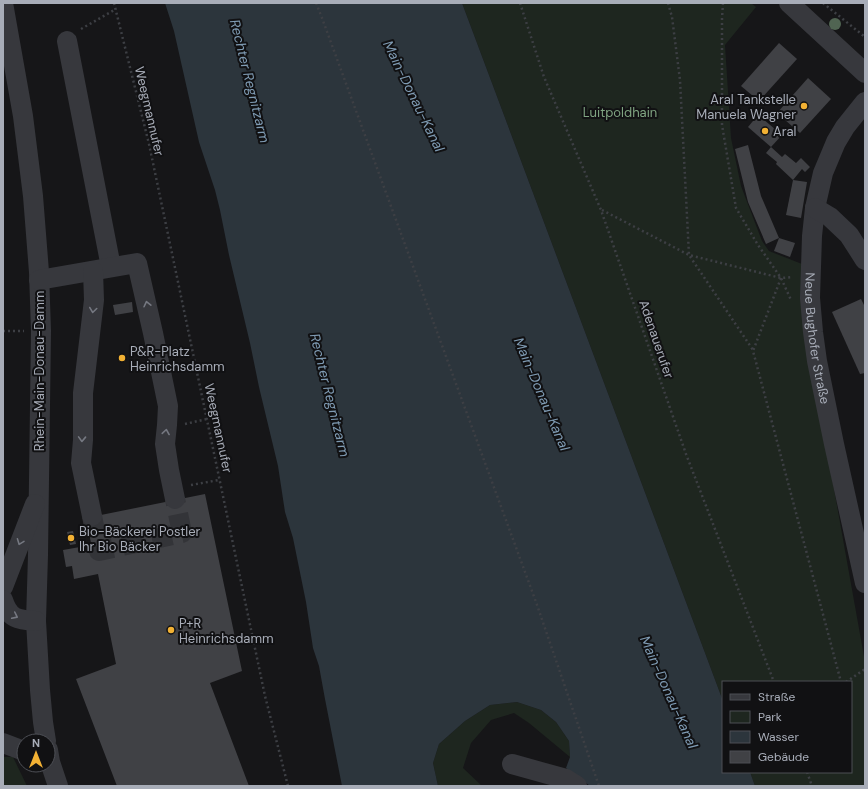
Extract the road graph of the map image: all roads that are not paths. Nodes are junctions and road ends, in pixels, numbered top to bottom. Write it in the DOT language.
graph roads {
  1 [pos="3,3"];
  2 [pos="789,3"];
  3 [pos="67,41"];
  4 [pos="865,73"];
  5 [pos="865,102"];
  6 [pos="815,208"];
  7 [pos="865,260"];
  8 [pos="102,269"];
  9 [pos="39,280"];
  10 [pos="172,486"];
  11 [pos="39,493"];
  12 [pos="92,516"];
  13 [pos="865,583"];
  14 [pos="3,587"];
  15 [pos="3,600"];
  16 [pos="36,621"];
  17 [pos="45,733"];
  18 [pos="3,743"];
  19 [pos="16,747"];
  20 [pos="512,764"];
  21 [pos="54,773"];
  22 [pos="58,786"];
  23 [pos="577,786"];
  1 -- 9 [label="street, Rhein-Main-Donau-Damm"];
  2 -- 4 [label="street"];
  3 -- 8 [label="street"];
  5 -- 6 [label="street, Neue Bughofer Straße"];
  6 -- 7 [label="street"];
  6 -- 13 [label="street, Neue Bughofer Straße"];
  8 -- 9 [label="street"];
  10 -- 8 [label="street, one-way"];
  8 -- 12 [label="street, one-way"];
  9 -- 11 [label="street, Rhein-Main-Donau-Damm"];
  11 -- 14 [label="street, one-way"];
  11 -- 16 [label="street, Rhein-Main-Donau-Damm"];
  15 -- 16 [label="street, one-way"];
  16 -- 17 [label="street, Rhein-Main-Donau-Damm"];
  18 -- 19 [label="street"];
  20 -- 23 [label="street"];
  21 -- 22 [label="street"];
}
